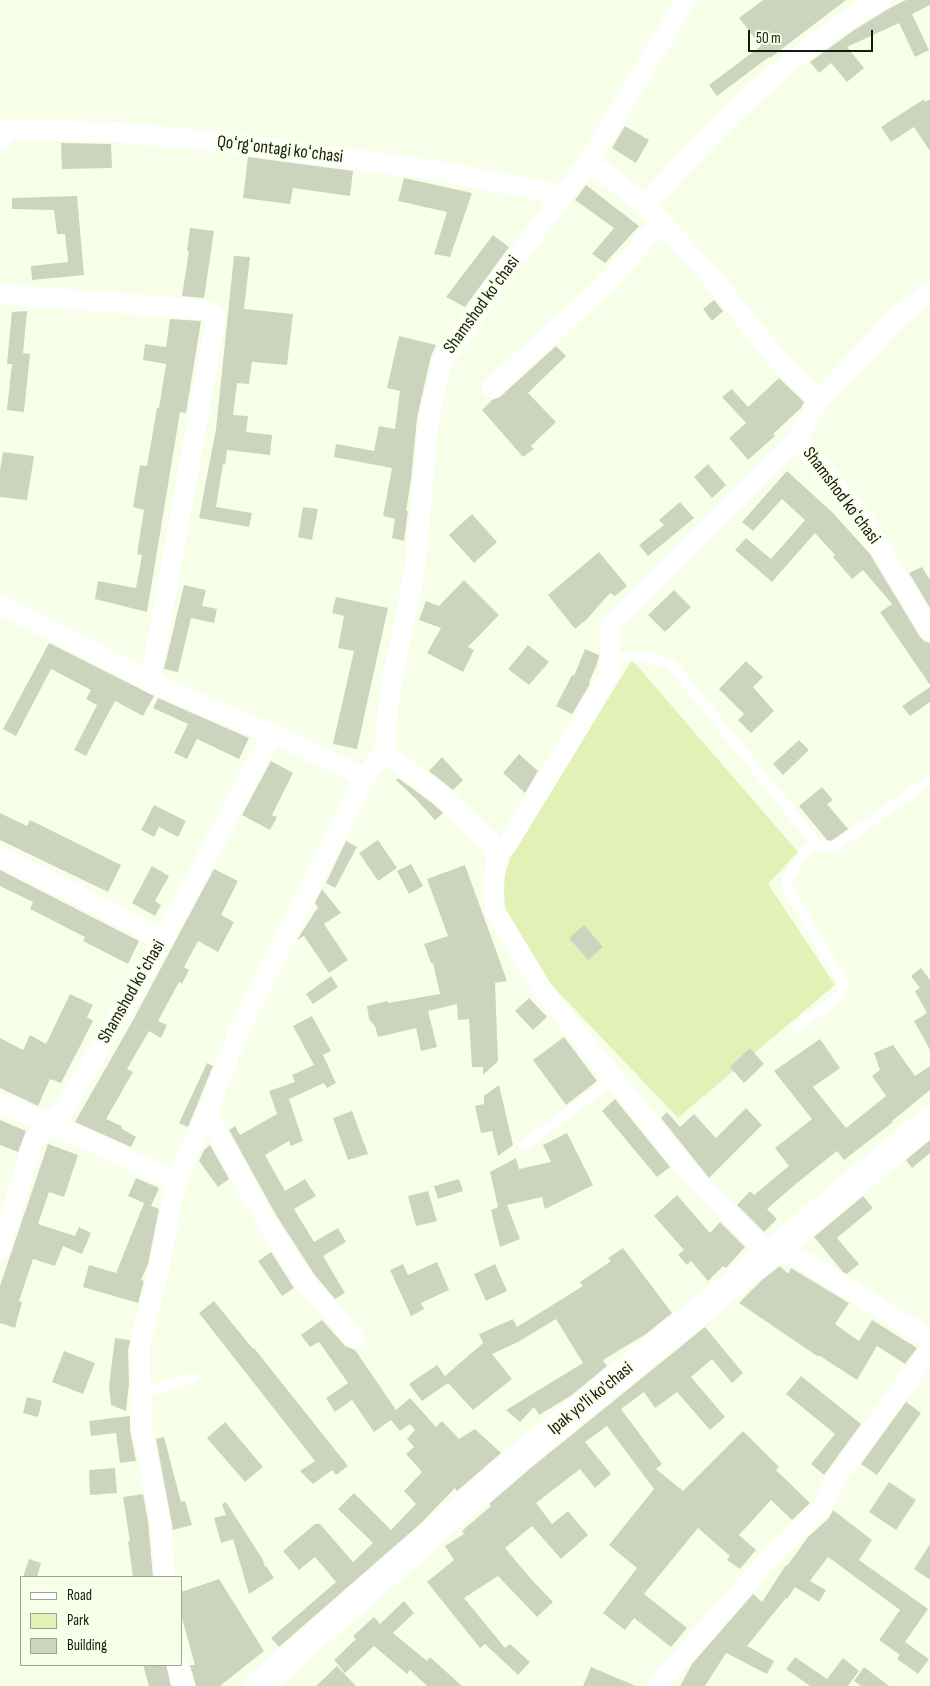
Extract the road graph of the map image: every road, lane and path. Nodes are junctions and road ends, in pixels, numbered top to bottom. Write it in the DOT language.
graph roads {
  1 [pos="686,0"];
  2 [pos="880,0"];
  3 [pos="0,141"];
  4 [pos="587,164"];
  5 [pos="563,196"];
  6 [pos="645,205"];
  7 [pos="661,222"];
  8 [pos="930,292"];
  9 [pos="0,294"];
  10 [pos="492,388"];
  11 [pos="819,400"];
  12 [pos="797,439"];
  13 [pos="0,605"];
  14 [pos="930,631"];
  15 [pos="611,657"];
  16 [pos="150,682"];
  17 [pos="272,734"];
  18 [pos="386,750"];
  19 [pos="365,777"];
  20 [pos="930,780"];
  21 [pos="818,845"];
  22 [pos="496,856"];
  23 [pos="0,857"];
  24 [pos="163,940"];
  25 [pos="797,1027"];
  26 [pos="614,1079"];
  27 [pos="0,1103"];
  28 [pos="207,1114"];
  29 [pos="930,1120"];
  30 [pos="50,1124"];
  31 [pos="523,1146"];
  32 [pos="176,1182"];
  33 [pos="0,1250"];
  34 [pos="774,1250"];
  35 [pos="354,1338"];
  36 [pos="930,1339"];
  37 [pos="930,1350"];
  38 [pos="194,1378"];
  39 [pos="140,1393"];
  40 [pos="165,1576"];
  41 [pos="178,1666"];
  42 [pos="184,1686"];
  43 [pos="258,1686"];
  44 [pos="657,1686"];
  1 -- 4 [label="street, Shamshod koʻchasi"];
  2 -- 6 [label="street"];
  3 -- 5 [label="street, Qoʻrgʻontagi koʻchasi"];
  4 -- 5 [label="street, Shamshod koʻchasi"];
  4 -- 6 [label="street"];
  5 -- 18 [label="street, Shamshod koʻchasi"];
  6 -- 7 [label="street"];
  7 -- 10 [label="street"];
  7 -- 11 [label="street"];
  8 -- 11 [label="street"];
  9 -- 16 [label="street"];
  11 -- 12 [label="street"];
  12 -- 14 [label="street, Shamshod koʻchasi"];
  12 -- 15 [label="street"];
  13 -- 16 [label="street"];
  15 -- 21 [label="lane"];
  15 -- 22 [label="street"];
  16 -- 17 [label="street"];
  17 -- 19 [label="street"];
  17 -- 24 [label="street, Shamshod koʻchasi"];
  18 -- 19 [label="street"];
  18 -- 22 [label="street"];
  19 -- 28 [label="street"];
  20 -- 21 [label="lane"];
  21 -- 25 [label="lane"];
  22 -- 26 [label="street"];
  23 -- 24 [label="street"];
  24 -- 30 [label="street, Shamshod koʻchasi"];
  26 -- 31 [label="lane"];
  26 -- 34 [label="street"];
  27 -- 30 [label="street"];
  28 -- 32 [label="street"];
  28 -- 35 [label="street"];
  29 -- 34 [label="main road, Ipak yo'li ko'chasi"];
  30 -- 32 [label="street"];
  30 -- 33 [label="street, Shamshod koʻchasi"];
  32 -- 39 [label="street"];
  34 -- 36 [label="street"];
  34 -- 43 [label="main road, Ipak yo'li ko'chasi"];
  37 -- 44 [label="street"];
  38 -- 39 [label="lane"];
  39 -- 40 [label="street"];
  41 -- 42 [label="street"];
}
